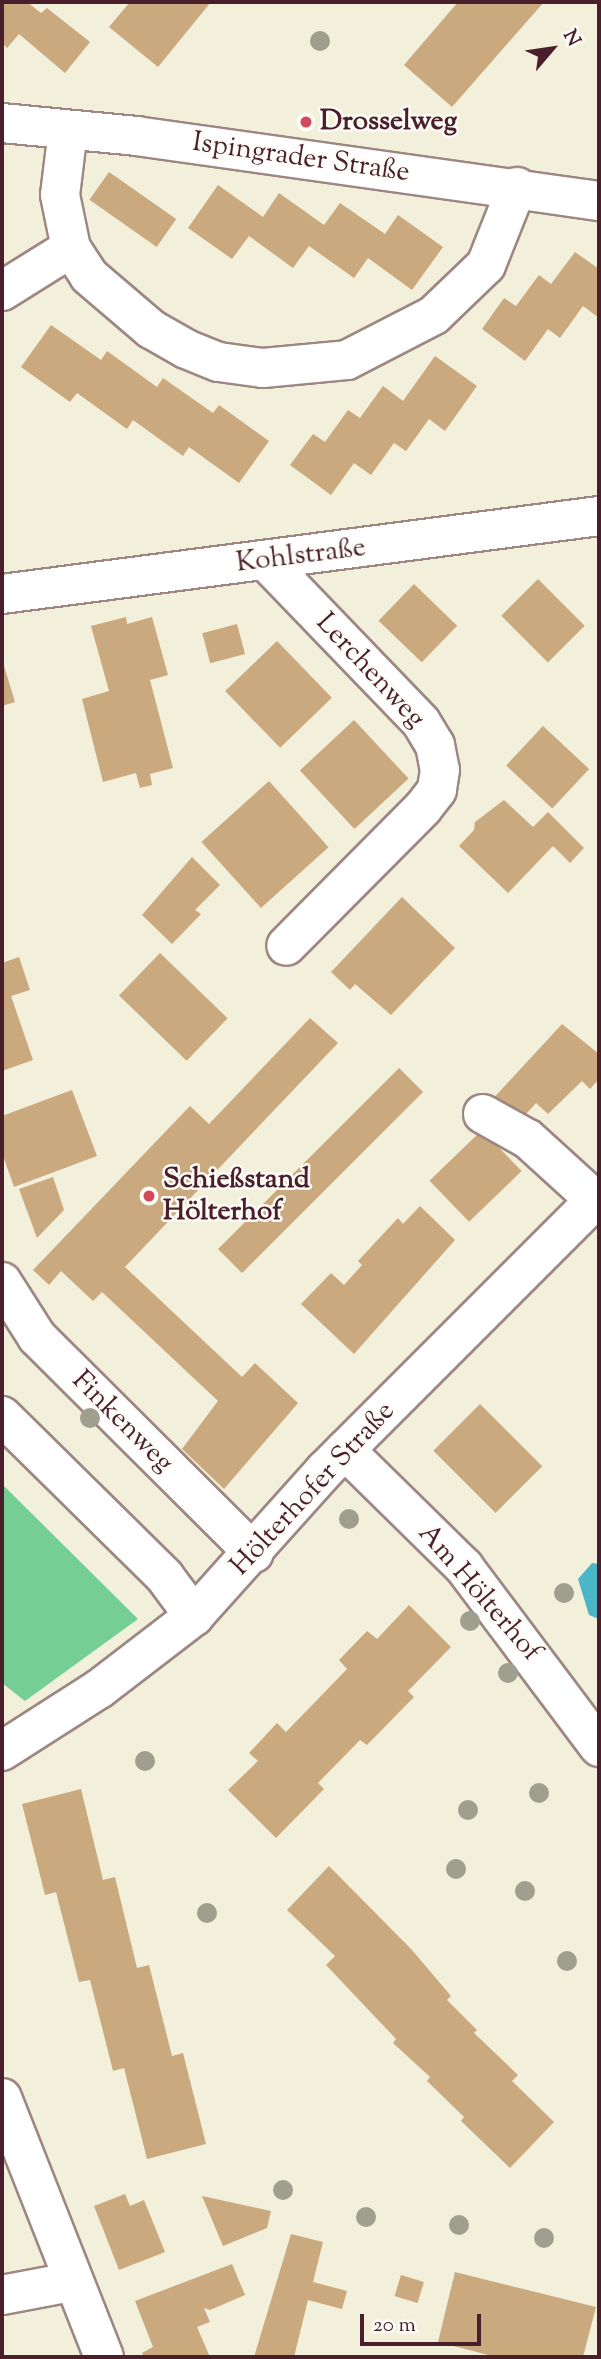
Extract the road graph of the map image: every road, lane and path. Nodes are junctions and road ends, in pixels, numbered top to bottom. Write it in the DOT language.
graph roads {
  1 [pos="2,123"];
  2 [pos="68,131"];
  3 [pos="517,187"];
  4 [pos="599,201"];
  5 [pos="71,248"];
  6 [pos="2,291"];
  7 [pos="599,516"];
  8 [pos="266,561"];
  9 [pos="2,594"];
  10 [pos="286,946"];
  11 [pos="483,1114"];
  12 [pos="597,1198"];
  13 [pos="2,1282"];
  14 [pos="2,1416"];
  15 [pos="345,1450"];
  16 [pos="254,1553"];
  17 [pos="194,1616"];
  18 [pos="599,1747"];
  19 [pos="2,1751"];
  20 [pos="2,2098"];
  21 [pos="71,2282"];
  22 [pos="2,2295"];
  23 [pos="104,2357"];
  1 -- 2 [label="street, Ispingrader Straße"];
  2 -- 3 [label="street, Ispingrader Straße"];
  2 -- 5 [label="street"];
  3 -- 4 [label="street, Ispingrader Straße"];
  3 -- 5 [label="street"];
  5 -- 6 [label="street"];
  7 -- 8 [label="street, Kohlstraße"];
  8 -- 9 [label="street, Kohlstraße"];
  8 -- 10 [label="street, Lerchenweg"];
  11 -- 12 [label="street"];
  12 -- 15 [label="street, Hölterhofer Straße"];
  13 -- 16 [label="street, Finkenweg"];
  14 -- 17 [label="street"];
  15 -- 16 [label="street, Hölterhofer Straße"];
  15 -- 18 [label="street, Am Hölterhof"];
  16 -- 17 [label="street, Hölterhofer Straße"];
  17 -- 19 [label="street, Hölterhofer Straße"];
  20 -- 21 [label="street"];
  21 -- 22 [label="street"];
  21 -- 23 [label="street"];
}
